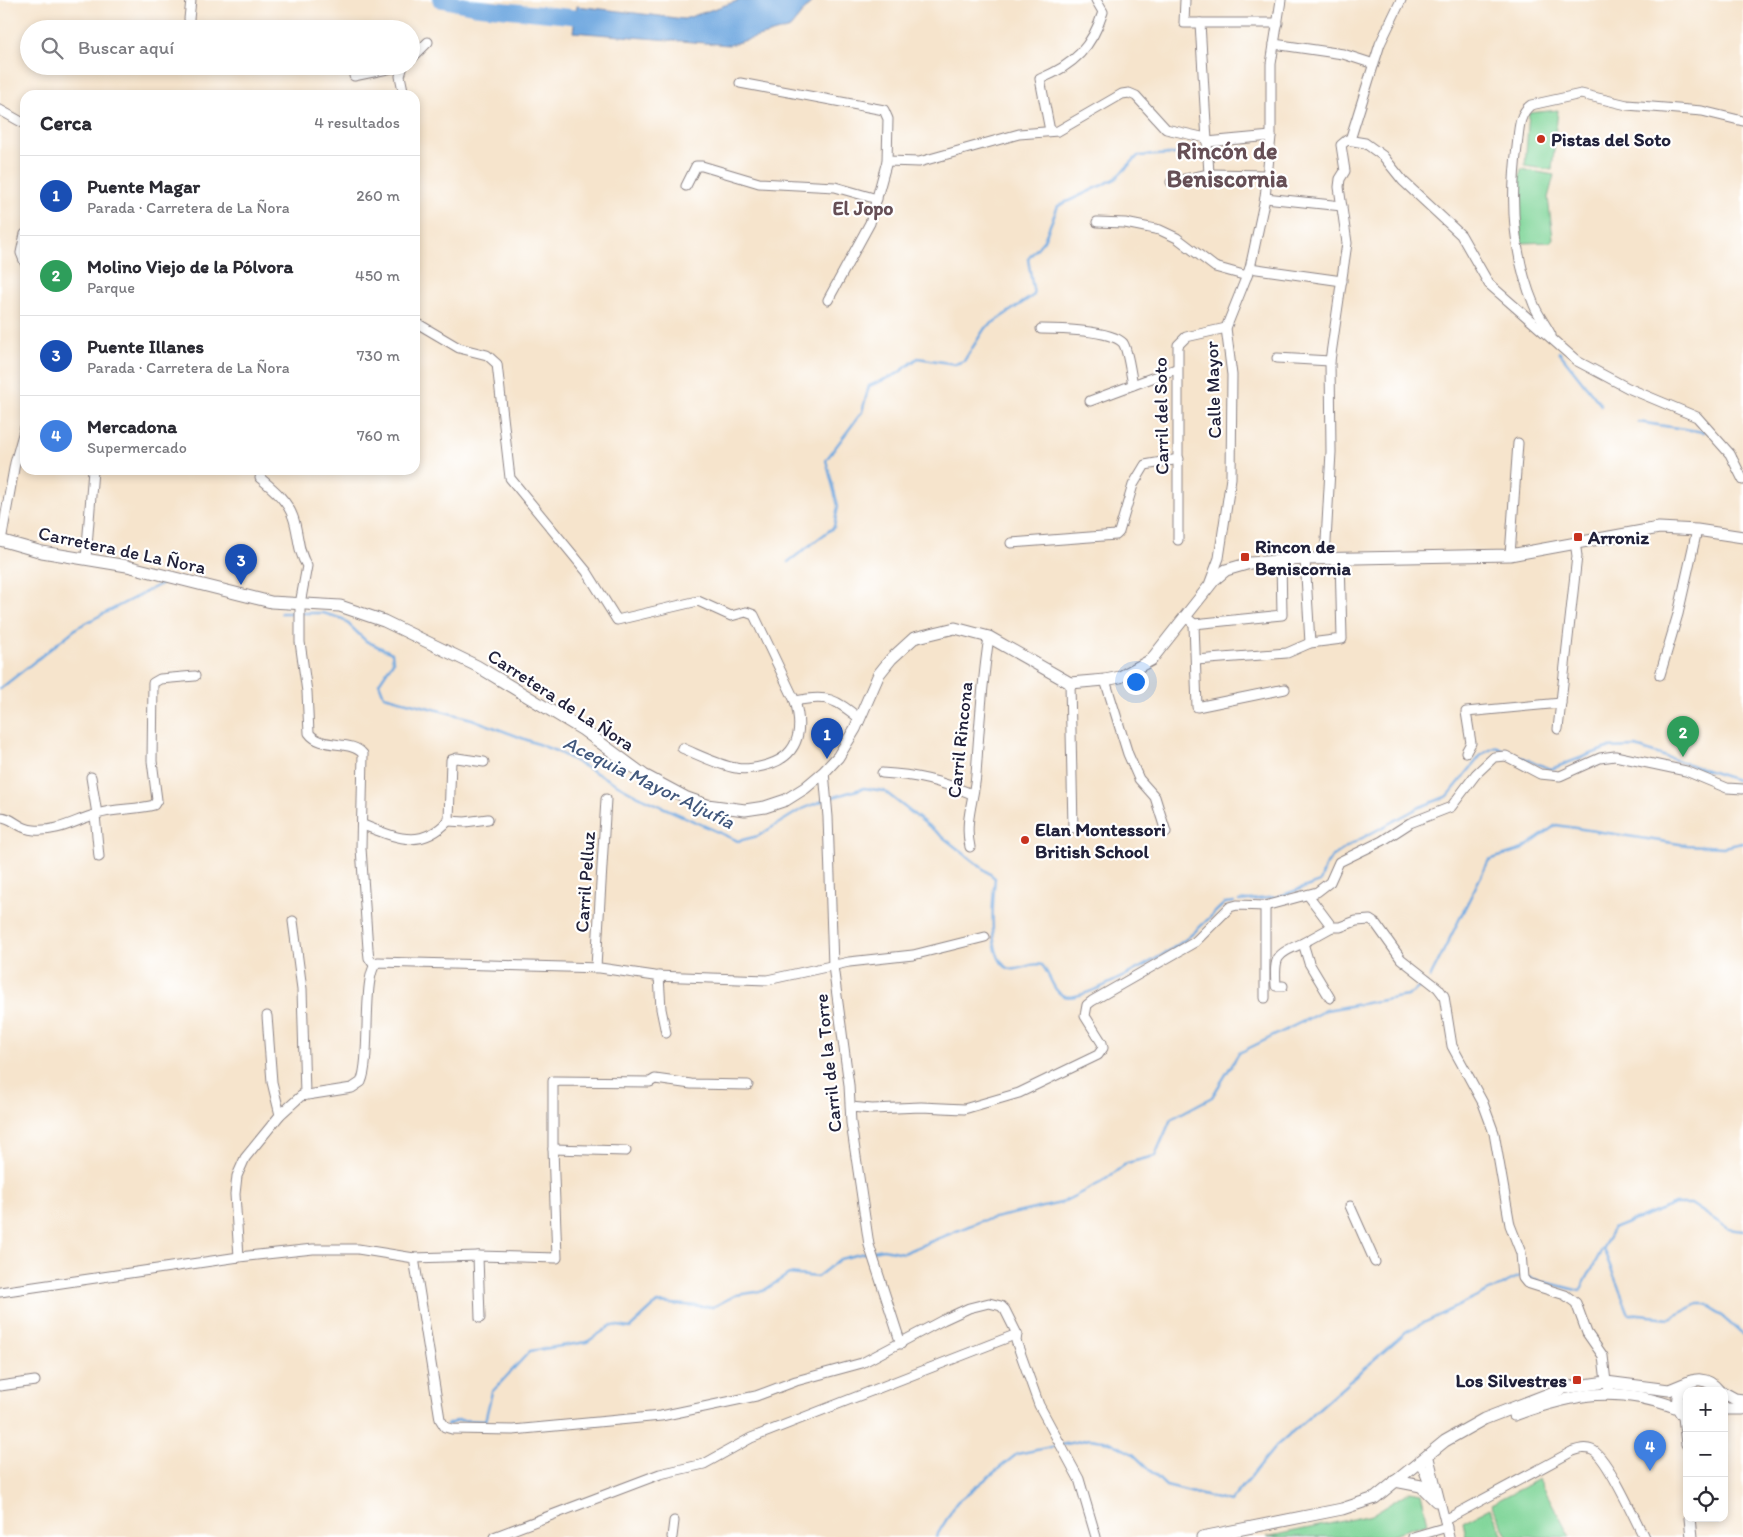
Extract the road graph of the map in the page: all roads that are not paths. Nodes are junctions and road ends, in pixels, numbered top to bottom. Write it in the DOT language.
graph roads {
  1 [pos="191,0"];
  2 [pos="1096,0"];
  3 [pos="1185,0"];
  4 [pos="1281,0"];
  5 [pos="1401,0"];
  6 [pos="188,19"];
  7 [pos="1278,22"];
  8 [pos="1200,23"];
  9 [pos="428,42"];
  10 [pos="1274,44"];
  11 [pos="420,50"];
  12 [pos="1374,64"];
  13 [pos="359,75"];
  14 [pos="400,75"];
  15 [pos="354,76"];
  16 [pos="740,83"];
  17 [pos="403,90"];
  18 [pos="0,110"];
  19 [pos="20,121"];
  20 [pos="1743,121"];
  21 [pos="1050,131"];
  22 [pos="1272,136"];
  23 [pos="1207,140"];
  24 [pos="1350,140"];
  25 [pos="887,162"];
  26 [pos="1209,174"];
  27 [pos="1267,175"];
  28 [pos="1171,182"];
  29 [pos="686,186"];
  30 [pos="1265,198"];
  31 [pos="877,199"];
  32 [pos="1342,206"];
  33 [pos="1097,222"];
  34 [pos="1249,272"];
  35 [pos="1342,281"];
  36 [pos="828,300"];
  37 [pos="420,325"];
  38 [pos="1226,328"];
  39 [pos="1041,329"];
  40 [pos="1556,343"];
  41 [pos="1277,358"];
  42 [pos="1330,360"];
  43 [pos="1176,369"];
  44 [pos="1133,385"];
  45 [pos="1090,401"];
  46 [pos="1518,443"];
  47 [pos="20,445"];
  48 [pos="1178,459"];
  49 [pos="93,475"];
  50 [pos="260,478"];
  51 [pos="1743,480"];
  52 [pos="1697,530"];
  53 [pos="1743,537"];
  54 [pos="1178,540"];
  55 [pos="1,541"];
  56 [pos="1575,542"];
  57 [pos="1011,543"];
  58 [pos="1510,555"];
  59 [pos="1219,558"];
  60 [pos="1340,558"];
  61 [pos="1305,559"];
  62 [pos="1325,559"];
  63 [pos="86,560"];
  64 [pos="1281,560"];
  65 [pos="1242,564"];
  66 [pos="1204,591"];
  67 [pos="300,610"];
  68 [pos="1190,620"];
  69 [pos="989,637"];
  70 [pos="1310,643"];
  71 [pos="1196,660"];
  72 [pos="1660,675"];
  73 [pos="195,676"];
  74 [pos="1105,680"];
  75 [pos="1070,683"];
  76 [pos="1285,689"];
  77 [pos="795,701"];
  78 [pos="1561,703"];
  79 [pos="860,719"];
  80 [pos="1558,729"];
  81 [pos="682,748"];
  82 [pos="1466,752"];
  83 [pos="484,762"];
  84 [pos="824,772"];
  85 [pos="882,773"];
  86 [pos="91,777"];
  87 [pos="1743,790"];
  88 [pos="972,794"];
  89 [pos="606,798"];
  90 [pos="96,814"];
  91 [pos="0,817"];
  92 [pos="488,819"];
  93 [pos="448,821"];
  94 [pos="363,825"];
  95 [pos="1073,828"];
  96 [pos="1166,832"];
  97 [pos="970,847"];
  98 [pos="98,857"];
  99 [pos="1308,895"];
  100 [pos="1265,906"];
  101 [pos="292,921"];
  102 [pos="1332,927"];
  103 [pos="985,937"];
  104 [pos="1303,943"];
  105 [pos="374,965"];
  106 [pos="833,966"];
  107 [pos="596,968"];
  108 [pos="659,976"];
  109 [pos="1283,986"];
  110 [pos="1266,998"];
  111 [pos="1330,998"];
  112 [pos="267,1016"];
  113 [pos="666,1033"];
  114 [pos="748,1086"];
  115 [pos="305,1094"];
  116 [pos="850,1107"];
  117 [pos="280,1115"];
  118 [pos="553,1149"];
  119 [pos="626,1151"];
  120 [pos="1350,1206"];
  121 [pos="478,1256"];
  122 [pos="239,1257"];
  123 [pos="414,1258"];
  124 [pos="1375,1262"];
  125 [pos="0,1292"];
  126 [pos="480,1318"];
  127 [pos="1017,1334"];
  128 [pos="901,1344"];
  129 [pos="1691,1381"];
  130 [pos="34,1382"];
  131 [pos="1606,1382"];
  132 [pos="0,1386"];
  133 [pos="1683,1387"];
  134 [pos="1684,1387"];
  135 [pos="1715,1387"];
  136 [pos="1611,1393"];
  137 [pos="1728,1395"];
  138 [pos="1743,1400"];
  139 [pos="1728,1409"];
  140 [pos="1743,1409"];
  141 [pos="1683,1415"];
  142 [pos="1451,1438"];
  143 [pos="1424,1457"];
  144 [pos="1395,1481"];
  145 [pos="1439,1505"];
  146 [pos="674,1521"];
  147 [pos="1690,1522"];
  148 [pos="1446,1524"];
  149 [pos="494,1537"];
  150 [pos="672,1537"];
  151 [pos="1096,1537"];
  152 [pos="1202,1537"];
  153 [pos="1413,1537"];
  154 [pos="1449,1537"];
  155 [pos="1644,1537"];
  156 [pos="1692,1537"];
  1 -- 6 [label="street"];
  2 -- 21 [label="street"];
  3 -- 8 [label="street"];
  4 -- 7 [label="street, Calle Mayor"];
  5 -- 12 [label="street"];
  7 -- 8 [label="street"];
  7 -- 10 [label="street, Calle Mayor"];
  8 -- 23 [label="street"];
  9 -- 11 [label="street"];
  10 -- 12 [label="street"];
  10 -- 22 [label="street, Calle Mayor"];
  12 -- 24 [label="street"];
  13 -- 15 [label="street"];
  14 -- 17 [label="street"];
  16 -- 25 [label="street"];
  18 -- 19 [label="street"];
  20 -- 40 [label="street"];
  21 -- 23 [label="street"];
  21 -- 25 [label="street"];
  22 -- 23 [label="street"];
  22 -- 27 [label="street, Calle Mayor"];
  23 -- 26 [label="street"];
  24 -- 32 [label="street"];
  24 -- 40 [label="street"];
  25 -- 31 [label="street"];
  26 -- 27 [label="street"];
  26 -- 28 [label="street"];
  27 -- 30 [label="street, Calle Mayor"];
  29 -- 31 [label="street"];
  30 -- 32 [label="street"];
  30 -- 34 [label="street, Calle Mayor"];
  31 -- 36 [label="street"];
  32 -- 35 [label="street"];
  33 -- 34 [label="street"];
  34 -- 35 [label="street"];
  34 -- 38 [label="street, Calle Mayor"];
  35 -- 42 [label="street"];
  37 -- 77 [label="street"];
  38 -- 43 [label="street, Carril del Soto"];
  38 -- 59 [label="street, Calle Mayor"];
  39 -- 44 [label="street"];
  40 -- 51 [label="street"];
  41 -- 42 [label="street"];
  42 -- 62 [label="street"];
  43 -- 44 [label="street"];
  43 -- 48 [label="street, Carril del Soto"];
  44 -- 45 [label="street"];
  46 -- 58 [label="street"];
  47 -- 55 [label="street"];
  48 -- 54 [label="street, Carril del Soto"];
  48 -- 57 [label="street"];
  49 -- 63 [label="street"];
  50 -- 67 [label="street"];
  52 -- 53 [label="main road"];
  52 -- 56 [label="main road"];
  52 -- 72 [label="street"];
  55 -- 63 [label="main road, Carretera de La Ñora"];
  56 -- 58 [label="main road"];
  56 -- 78 [label="street"];
  58 -- 60 [label="main road"];
  59 -- 65 [label="street"];
  59 -- 66 [label="street, Calle Mayor"];
  60 -- 62 [label="main road"];
  60 -- 70 [label="street"];
  61 -- 62 [label="main road"];
  61 -- 64 [label="main road"];
  61 -- 70 [label="street"];
  63 -- 67 [label="main road, Carretera de La Ñora"];
  64 -- 65 [label="main road"];
  64 -- 68 [label="street"];
  65 -- 66 [label="main road"];
  66 -- 68 [label="main road"];
  67 -- 84 [label="main road, Carretera de La Ñora"];
  67 -- 94 [label="street"];
  68 -- 71 [label="street"];
  68 -- 74 [label="main road"];
  69 -- 75 [label="main road, Carretera de La Ñora"];
  69 -- 79 [label="main road, Carretera de La Ñora"];
  69 -- 88 [label="street, Carril Rincona"];
  70 -- 71 [label="street"];
  71 -- 76 [label="street"];
  73 -- 90 [label="street"];
  74 -- 75 [label="main road"];
  74 -- 96 [label="street"];
  75 -- 95 [label="street"];
  77 -- 79 [label="street"];
  77 -- 81 [label="street"];
  78 -- 80 [label="street"];
  78 -- 82 [label="street"];
  79 -- 84 [label="main road, Carretera de La Ñora"];
  83 -- 93 [label="street"];
  84 -- 106 [label="street, Carril de la Torre"];
  85 -- 88 [label="street"];
  86 -- 90 [label="street"];
  87 -- 99 [label="street"];
  88 -- 97 [label="street, Carril Rincona"];
  89 -- 107 [label="street, Carril Pelluz"];
  90 -- 91 [label="street"];
  90 -- 98 [label="street"];
  92 -- 93 [label="street"];
  93 -- 94 [label="street"];
  94 -- 105 [label="street"];
  99 -- 100 [label="street"];
  99 -- 102 [label="street"];
  100 -- 110 [label="street"];
  100 -- 116 [label="street"];
  101 -- 115 [label="street"];
  102 -- 104 [label="street"];
  102 -- 131 [label="street"];
  103 -- 106 [label="street"];
  104 -- 109 [label="street"];
  104 -- 111 [label="street"];
  105 -- 107 [label="street"];
  105 -- 115 [label="street"];
  106 -- 108 [label="street"];
  106 -- 116 [label="street, Carril de la Torre"];
  107 -- 108 [label="street"];
  108 -- 113 [label="street"];
  112 -- 117 [label="street"];
  114 -- 118 [label="street"];
  115 -- 117 [label="street"];
  116 -- 128 [label="street, Carril de la Torre"];
  117 -- 122 [label="street"];
  118 -- 119 [label="street"];
  118 -- 121 [label="street"];
  120 -- 124 [label="street"];
  121 -- 123 [label="street"];
  121 -- 126 [label="street"];
  122 -- 123 [label="street"];
  122 -- 125 [label="street"];
  123 -- 128 [label="street"];
  127 -- 128 [label="street"];
  127 -- 149 [label="street"];
  127 -- 151 [label="street"];
  129 -- 131 [label="main road"];
  129 -- 134 [label="main road"];
  129 -- 135 [label="main road"];
  130 -- 132 [label="street"];
  131 -- 136 [label="street"];
  131 -- 142 [label="main road"];
  133 -- 141 [label="main road"];
  136 -- 141 [label="main road"];
  136 -- 142 [label="main road"];
  137 -- 138 [label="main road"];
  139 -- 140 [label="main road"];
  142 -- 143 [label="main road"];
  143 -- 144 [label="main road"];
  143 -- 145 [label="street"];
  144 -- 145 [label="main road"];
  144 -- 152 [label="main road"];
  145 -- 148 [label="street"];
  146 -- 150 [label="street"];
  147 -- 156 [label="main road"];
  148 -- 153 [label="street"];
  148 -- 154 [label="street"];
  148 -- 155 [label="street"];
}
